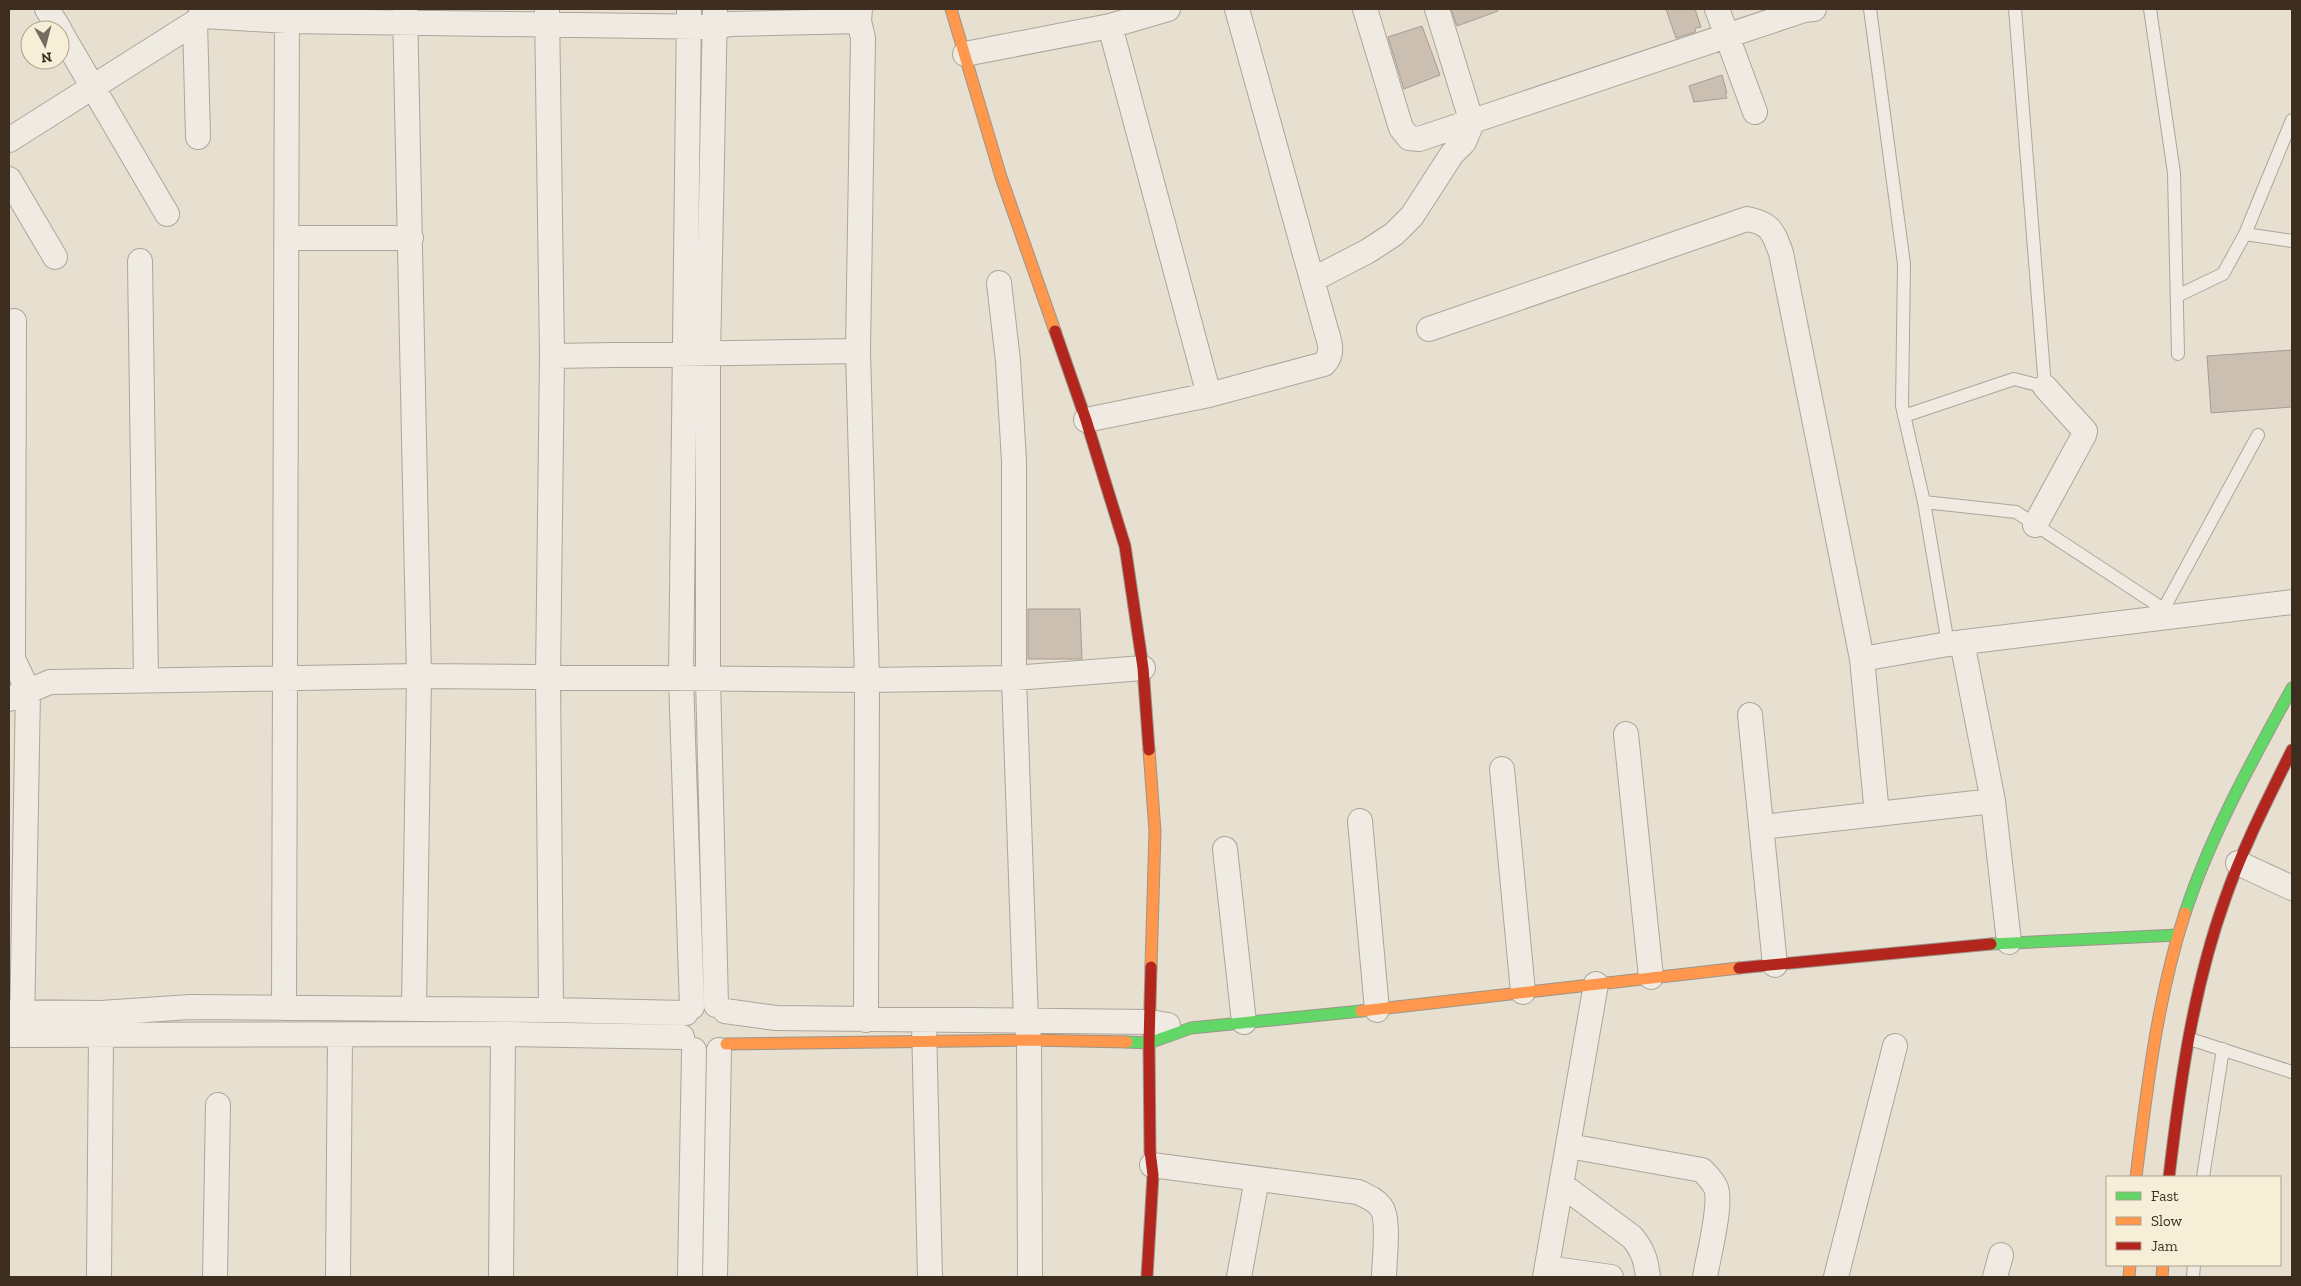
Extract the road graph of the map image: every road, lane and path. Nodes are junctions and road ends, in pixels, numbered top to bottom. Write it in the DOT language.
graph roads {
  1 [pos="47,9"];
  2 [pos="952,9"];
  3 [pos="1168,9"];
  4 [pos="1237,9"];
  5 [pos="1365,9"];
  6 [pos="1437,9"];
  7 [pos="1718,9"];
  8 [pos="1814,9"];
  9 [pos="1870,9"];
  10 [pos="2016,9"];
  11 [pos="2150,9"];
  12 [pos="200,15"];
  13 [pos="287,15"];
  14 [pos="859,15"];
  15 [pos="405,16"];
  16 [pos="548,16"];
  17 [pos="689,18"];
  18 [pos="715,18"];
  19 [pos="54,20"];
  20 [pos="1110,26"];
  21 [pos="1728,36"];
  22 [pos="70,47"];
  23 [pos="965,54"];
  24 [pos="93,87"];
  25 [pos="1755,112"];
  26 [pos="2292,120"];
  27 [pos="1472,123"];
  28 [pos="198,137"];
  29 [pos="9,140"];
  30 [pos="9,179"];
  31 [pos="166,214"];
  32 [pos="2245,234"];
  33 [pos="287,238"];
  34 [pos="411,238"];
  35 [pos="2292,241"];
  36 [pos="55,257"];
  37 [pos="140,261"];
  38 [pos="1312,280"];
  39 [pos="999,283"];
  40 [pos="2177,296"];
  41 [pos="14,321"];
  42 [pos="1429,329"];
  43 [pos="858,352"];
  44 [pos="2178,354"];
  45 [pos="696,355"];
  46 [pos="552,356"];
  47 [pos="2045,387"];
  48 [pos="1209,396"];
  49 [pos="1904,416"];
  50 [pos="1086,420"];
  51 [pos="2258,435"];
  52 [pos="1924,502"];
  53 [pos="2035,525"];
  54 [pos="2292,602"];
  55 [pos="2169,613"];
  56 [pos="1955,643"];
  57 [pos="11,654"];
  58 [pos="1862,659"];
  59 [pos="1143,668"];
  60 [pos="419,676"];
  61 [pos="548,677"];
  62 [pos="681,678"];
  63 [pos="708,678"];
  64 [pos="1014,678"];
  65 [pos="287,679"];
  66 [pos="146,680"];
  67 [pos="867,680"];
  68 [pos="2292,688"];
  69 [pos="18,695"];
  70 [pos="1750,715"];
  71 [pos="1626,734"];
  72 [pos="2292,750"];
  73 [pos="1502,769"];
  74 [pos="1993,801"];
  75 [pos="1877,814"];
  76 [pos="1360,821"];
  77 [pos="1762,827"];
  78 [pos="1225,849"];
  79 [pos="2238,863"];
  80 [pos="2292,888"];
  81 [pos="2178,935"];
  82 [pos="2009,942"];
  83 [pos="1775,965"];
  84 [pos="1652,977"];
  85 [pos="1596,984"];
  86 [pos="1523,992"];
  87 [pos="284,1008"];
  88 [pos="414,1008"];
  89 [pos="721,1008"];
  90 [pos="551,1010"];
  91 [pos="689,1010"];
  92 [pos="1378,1010"];
  93 [pos="866,1020"];
  94 [pos="1244,1022"];
  95 [pos="15,1024"];
  96 [pos="1190,1028"];
  97 [pos="1027,1030"];
  98 [pos="924,1031"];
  99 [pos="1149,1032"];
  100 [pos="503,1034"];
  101 [pos="101,1035"];
  102 [pos="340,1036"];
  103 [pos="2190,1039"];
  104 [pos="688,1044"];
  105 [pos="1895,1046"];
  106 [pos="722,1047"];
  107 [pos="2223,1049"];
  108 [pos="2292,1072"];
  109 [pos="218,1105"];
  110 [pos="1569,1146"];
  111 [pos="1152,1165"];
  112 [pos="2136,1176"];
  113 [pos="2169,1176"];
  114 [pos="2204,1176"];
  115 [pos="1257,1179"];
  116 [pos="1562,1185"];
  117 [pos="1546,1272"];
  118 [pos="99,1277"];
  119 [pos="215,1277"];
  120 [pos="338,1277"];
  121 [pos="501,1277"];
  122 [pos="690,1277"];
  123 [pos="715,1277"];
  124 [pos="930,1277"];
  125 [pos="1030,1277"];
  126 [pos="1147,1277"];
  127 [pos="1238,1277"];
  128 [pos="1384,1277"];
  129 [pos="1611,1277"];
  130 [pos="1648,1277"];
  131 [pos="1705,1277"];
  132 [pos="1836,1277"];
  1 -- 19 [label="street"];
  2 -- 23 [label="main road"];
  3 -- 20 [label="street"];
  4 -- 38 [label="street"];
  5 -- 27 [label="street"];
  6 -- 27 [label="street"];
  7 -- 21 [label="street"];
  8 -- 21 [label="street"];
  9 -- 49 [label="lane"];
  10 -- 47 [label="lane"];
  11 -- 40 [label="lane"];
  12 -- 13 [label="street"];
  12 -- 24 [label="street"];
  12 -- 28 [label="street"];
  13 -- 15 [label="street"];
  13 -- 33 [label="street"];
  14 -- 18 [label="street"];
  14 -- 43 [label="street"];
  15 -- 16 [label="street"];
  15 -- 34 [label="street"];
  16 -- 17 [label="street"];
  16 -- 46 [label="street"];
  17 -- 18 [label="street"];
  17 -- 45 [label="street"];
  18 -- 45 [label="street"];
  20 -- 23 [label="street"];
  20 -- 48 [label="street"];
  21 -- 25 [label="street"];
  21 -- 27 [label="street"];
  22 -- 24 [label="street"];
  23 -- 50 [label="main road"];
  24 -- 29 [label="street"];
  24 -- 31 [label="street"];
  26 -- 32 [label="lane"];
  27 -- 38 [label="street"];
  30 -- 36 [label="street"];
  32 -- 35 [label="lane"];
  32 -- 40 [label="lane"];
  33 -- 34 [label="street"];
  33 -- 65 [label="street"];
  34 -- 60 [label="street"];
  37 -- 66 [label="street"];
  38 -- 48 [label="street"];
  39 -- 64 [label="street"];
  40 -- 44 [label="lane"];
  41 -- 57 [label="street"];
  42 -- 58 [label="street"];
  43 -- 45 [label="street"];
  43 -- 67 [label="street"];
  45 -- 46 [label="street"];
  45 -- 62 [label="street"];
  45 -- 63 [label="street"];
  46 -- 61 [label="street"];
  47 -- 49 [label="lane"];
  47 -- 53 [label="street"];
  48 -- 50 [label="street"];
  49 -- 52 [label="lane"];
  50 -- 59 [label="main road"];
  51 -- 55 [label="lane"];
  52 -- 53 [label="lane"];
  52 -- 56 [label="lane"];
  53 -- 55 [label="lane"];
  54 -- 55 [label="street"];
  55 -- 56 [label="street"];
  56 -- 58 [label="street"];
  56 -- 74 [label="street"];
  57 -- 69 [label="street"];
  58 -- 75 [label="street"];
  59 -- 64 [label="street"];
  59 -- 99 [label="main road"];
  60 -- 61 [label="street"];
  60 -- 65 [label="street"];
  60 -- 88 [label="street"];
  61 -- 62 [label="street"];
  61 -- 90 [label="street"];
  62 -- 63 [label="street"];
  62 -- 91 [label="street"];
  63 -- 67 [label="street"];
  63 -- 89 [label="street"];
  64 -- 67 [label="street"];
  64 -- 97 [label="street"];
  65 -- 66 [label="street"];
  65 -- 87 [label="street"];
  66 -- 69 [label="street"];
  67 -- 93 [label="street"];
  68 -- 81 [label="main road"];
  69 -- 95 [label="street"];
  70 -- 77 [label="street"];
  71 -- 84 [label="street"];
  72 -- 79 [label="main road"];
  73 -- 86 [label="street"];
  74 -- 75 [label="street"];
  74 -- 82 [label="street"];
  75 -- 77 [label="street"];
  76 -- 92 [label="street"];
  77 -- 83 [label="street"];
  78 -- 94 [label="street"];
  79 -- 80 [label="street"];
  79 -- 103 [label="main road"];
  81 -- 82 [label="main road"];
  81 -- 112 [label="main road"];
  82 -- 83 [label="main road"];
  83 -- 84 [label="main road"];
  84 -- 85 [label="main road"];
  85 -- 86 [label="main road"];
  85 -- 110 [label="street"];
  86 -- 92 [label="main road"];
  87 -- 88 [label="street"];
  87 -- 95 [label="street"];
  88 -- 90 [label="street"];
  89 -- 91 [label="street"];
  89 -- 93 [label="street"];
  89 -- 106 [label="street"];
  90 -- 91 [label="street"];
  91 -- 104 [label="street"];
  92 -- 94 [label="main road"];
  93 -- 98 [label="street"];
  94 -- 96 [label="main road"];
  95 -- 101 [label="street"];
  96 -- 99 [label="street"];
  97 -- 98 [label="street"];
  97 -- 99 [label="street"];
  97 -- 125 [label="street"];
  98 -- 106 [label="main road"];
  98 -- 124 [label="street"];
  99 -- 111 [label="main road"];
  100 -- 102 [label="street"];
  100 -- 104 [label="street"];
  100 -- 121 [label="street"];
  101 -- 102 [label="street"];
  101 -- 118 [label="street"];
  102 -- 120 [label="street"];
  103 -- 107 [label="lane"];
  103 -- 113 [label="main road"];
  104 -- 106 [label="street"];
  104 -- 122 [label="street"];
  105 -- 132 [label="street"];
  106 -- 123 [label="street"];
  107 -- 108 [label="lane"];
  107 -- 114 [label="lane"];
  109 -- 119 [label="street"];
  110 -- 116 [label="street"];
  110 -- 131 [label="street"];
  111 -- 115 [label="street"];
  111 -- 126 [label="main road"];
  115 -- 127 [label="street"];
  115 -- 128 [label="street"];
  116 -- 117 [label="street"];
  116 -- 130 [label="street"];
  117 -- 129 [label="street"];
}
